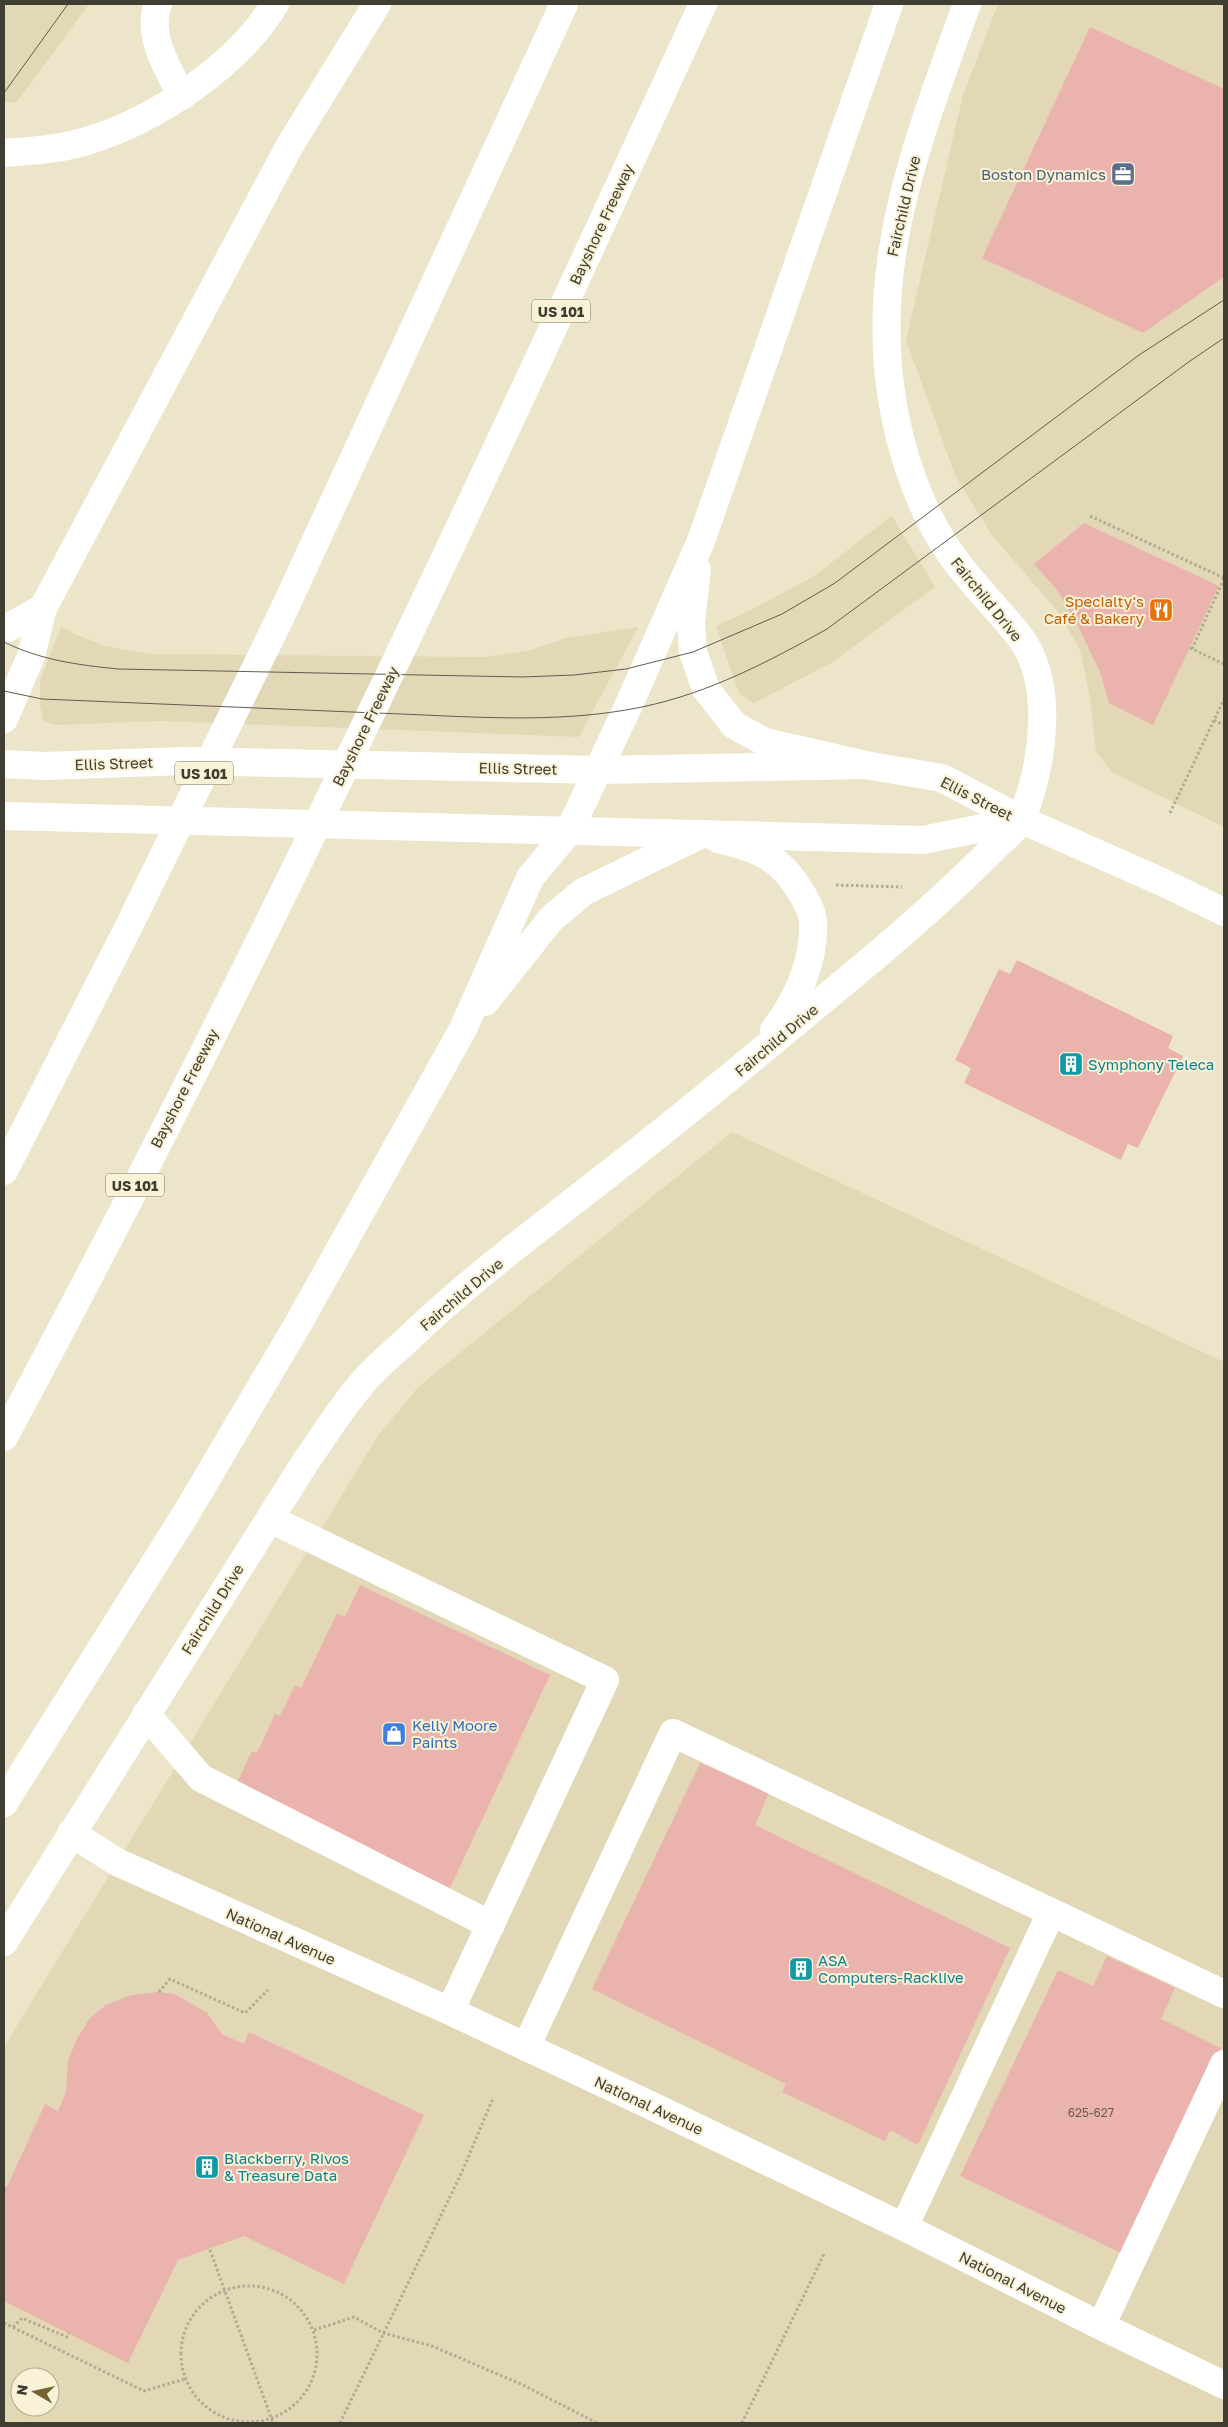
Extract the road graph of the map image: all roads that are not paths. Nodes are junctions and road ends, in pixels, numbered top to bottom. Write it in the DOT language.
graph roads {
  1 [pos="158,4"];
  2 [pos="275,4"];
  3 [pos="376,4"];
  4 [pos="564,4"];
  5 [pos="703,4"];
  6 [pos="889,4"];
  7 [pos="967,4"];
  8 [pos="182,96"];
  9 [pos="4,153"];
  10 [pos="700,540"];
  11 [pos="43,608"];
  12 [pos="4,630"];
  13 [pos="4,720"];
  14 [pos="4,764"];
  15 [pos="865,765"];
  16 [pos="598,770"];
  17 [pos="4,816"];
  18 [pos="1022,820"];
  19 [pos="569,831"];
  20 [pos="702,834"];
  21 [pos="1224,912"];
  22 [pos="463,1029"];
  23 [pos="744,1068"];
  24 [pos="4,1171"];
  25 [pos="4,1437"];
  26 [pos="270,1519"];
  27 [pos="146,1714"];
  28 [pos="4,1803"];
  29 [pos="71,1833"];
  30 [pos="1051,1913"];
  31 [pos="490,1925"];
  32 [pos="4,1942"];
  33 [pos="1224,1994"];
  34 [pos="450,2011"];
  35 [pos="526,2047"];
  36 [pos="1224,2064"];
  37 [pos="904,2227"];
  38 [pos="1101,2326"];
  39 [pos="1224,2385"];
  1 -- 8 [label="main road"];
  2 -- 8 [label="main road"];
  3 -- 11 [label="main road"];
  4 -- 24 [label="main road, US 101"];
  5 -- 25 [label="main road, Bayshore Freeway / US 101"];
  6 -- 10 [label="main road"];
  7 -- 18 [label="main road, Fairchild Drive"];
  8 -- 9 [label="main road"];
  10 -- 15 [label="main road"];
  10 -- 16 [label="main road"];
  11 -- 12 [label="main road"];
  11 -- 13 [label="main road"];
  14 -- 16 [label="main road, Ellis Street"];
  15 -- 16 [label="main road, Ellis Street"];
  15 -- 18 [label="main road, Ellis Street"];
  16 -- 19 [label="main road"];
  17 -- 19 [label="main road, Ellis Street"];
  18 -- 20 [label="main road, Ellis Street"];
  18 -- 21 [label="main road, Ellis Street"];
  18 -- 23 [label="main road, Fairchild Drive"];
  19 -- 20 [label="main road, Ellis Street"];
  19 -- 22 [label="main road"];
  20 -- 22 [label="main road"];
  20 -- 23 [label="main road"];
  22 -- 28 [label="main road"];
  23 -- 26 [label="main road, Fairchild Drive"];
  26 -- 27 [label="main road, Fairchild Drive"];
  26 -- 31 [label="main road"];
  27 -- 29 [label="main road, Fairchild Drive"];
  27 -- 31 [label="main road"];
  29 -- 32 [label="main road, Fairchild Drive"];
  29 -- 34 [label="main road, National Avenue"];
  30 -- 33 [label="main road"];
  30 -- 35 [label="main road"];
  30 -- 37 [label="main road"];
  31 -- 34 [label="main road"];
  34 -- 35 [label="main road, National Avenue"];
  35 -- 37 [label="main road, National Avenue"];
  36 -- 38 [label="main road"];
  37 -- 38 [label="main road, National Avenue"];
  38 -- 39 [label="main road, National Avenue"];
}
